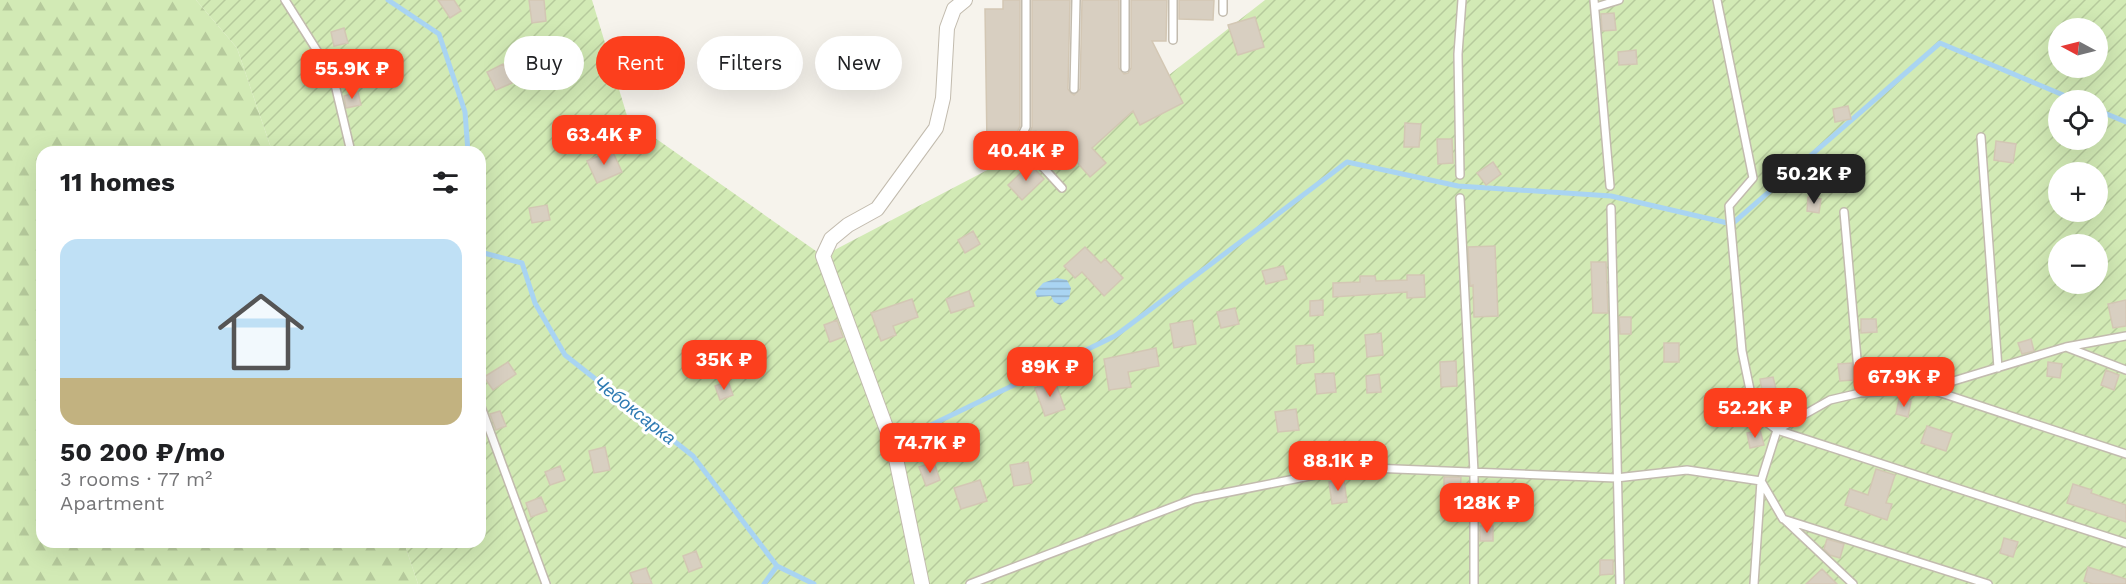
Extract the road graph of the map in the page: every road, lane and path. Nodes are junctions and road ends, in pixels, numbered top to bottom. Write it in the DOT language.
graph roads {
  1 [pos="285,0"];
  2 [pos="965,0"];
  3 [pos="1026,0"];
  4 [pos="1076,0"];
  5 [pos="1125,0"];
  6 [pos="1173,0"];
  7 [pos="1223,0"];
  8 [pos="1462,0"];
  9 [pos="1619,0"];
  10 [pos="1717,0"];
  11 [pos="1595,3"];
  12 [pos="1222,12"];
  13 [pos="1173,40"];
  14 [pos="1125,68"];
  15 [pos="1074,89"];
  16 [pos="1981,136"];
  17 [pos="350,146"];
  18 [pos="1460,175"];
  19 [pos="1610,186"];
  20 [pos="1062,188"];
  21 [pos="1461,198"];
  22 [pos="1611,208"];
  23 [pos="1844,212"];
  24 [pos="2126,336"];
  25 [pos="2066,347"];
  26 [pos="1998,368"];
  27 [pos="2126,370"];
  28 [pos="1927,389"];
  29 [pos="1860,393"];
  30 [pos="486,420"];
  31 [pos="1777,430"];
  32 [pos="2126,454"];
  33 [pos="1474,472"];
  34 [pos="1616,478"];
  35 [pos="1761,481"];
  36 [pos="1783,519"];
  37 [pos="2126,543"];
  38 [pos="546,584"];
  39 [pos="922,584"];
  40 [pos="970,584"];
  41 [pos="1474,584"];
  42 [pos="1620,584"];
  43 [pos="1754,584"];
  44 [pos="1853,584"];
  45 [pos="1988,584"];
  1 -- 17 [label="lane"];
  2 -- 39 [label="street"];
  3 -- 20 [label="lane"];
  4 -- 15 [label="lane"];
  5 -- 14 [label="lane"];
  6 -- 13 [label="lane"];
  7 -- 12 [label="lane"];
  8 -- 18 [label="lane"];
  9 -- 11 [label="lane"];
  10 -- 31 [label="lane"];
  11 -- 19 [label="lane"];
  16 -- 26 [label="lane"];
  21 -- 33 [label="lane"];
  22 -- 34 [label="lane"];
  23 -- 29 [label="lane"];
  24 -- 25 [label="lane"];
  25 -- 26 [label="lane"];
  25 -- 27 [label="lane"];
  26 -- 28 [label="lane"];
  28 -- 29 [label="lane"];
  28 -- 32 [label="lane"];
  29 -- 31 [label="lane"];
  30 -- 38 [label="lane"];
  31 -- 35 [label="lane"];
  31 -- 37 [label="lane"];
  33 -- 34 [label="lane"];
  33 -- 40 [label="lane"];
  33 -- 41 [label="lane"];
  34 -- 35 [label="lane"];
  34 -- 42 [label="lane"];
  35 -- 36 [label="lane"];
  35 -- 43 [label="lane"];
  36 -- 44 [label="lane"];
  36 -- 45 [label="lane"];
}
